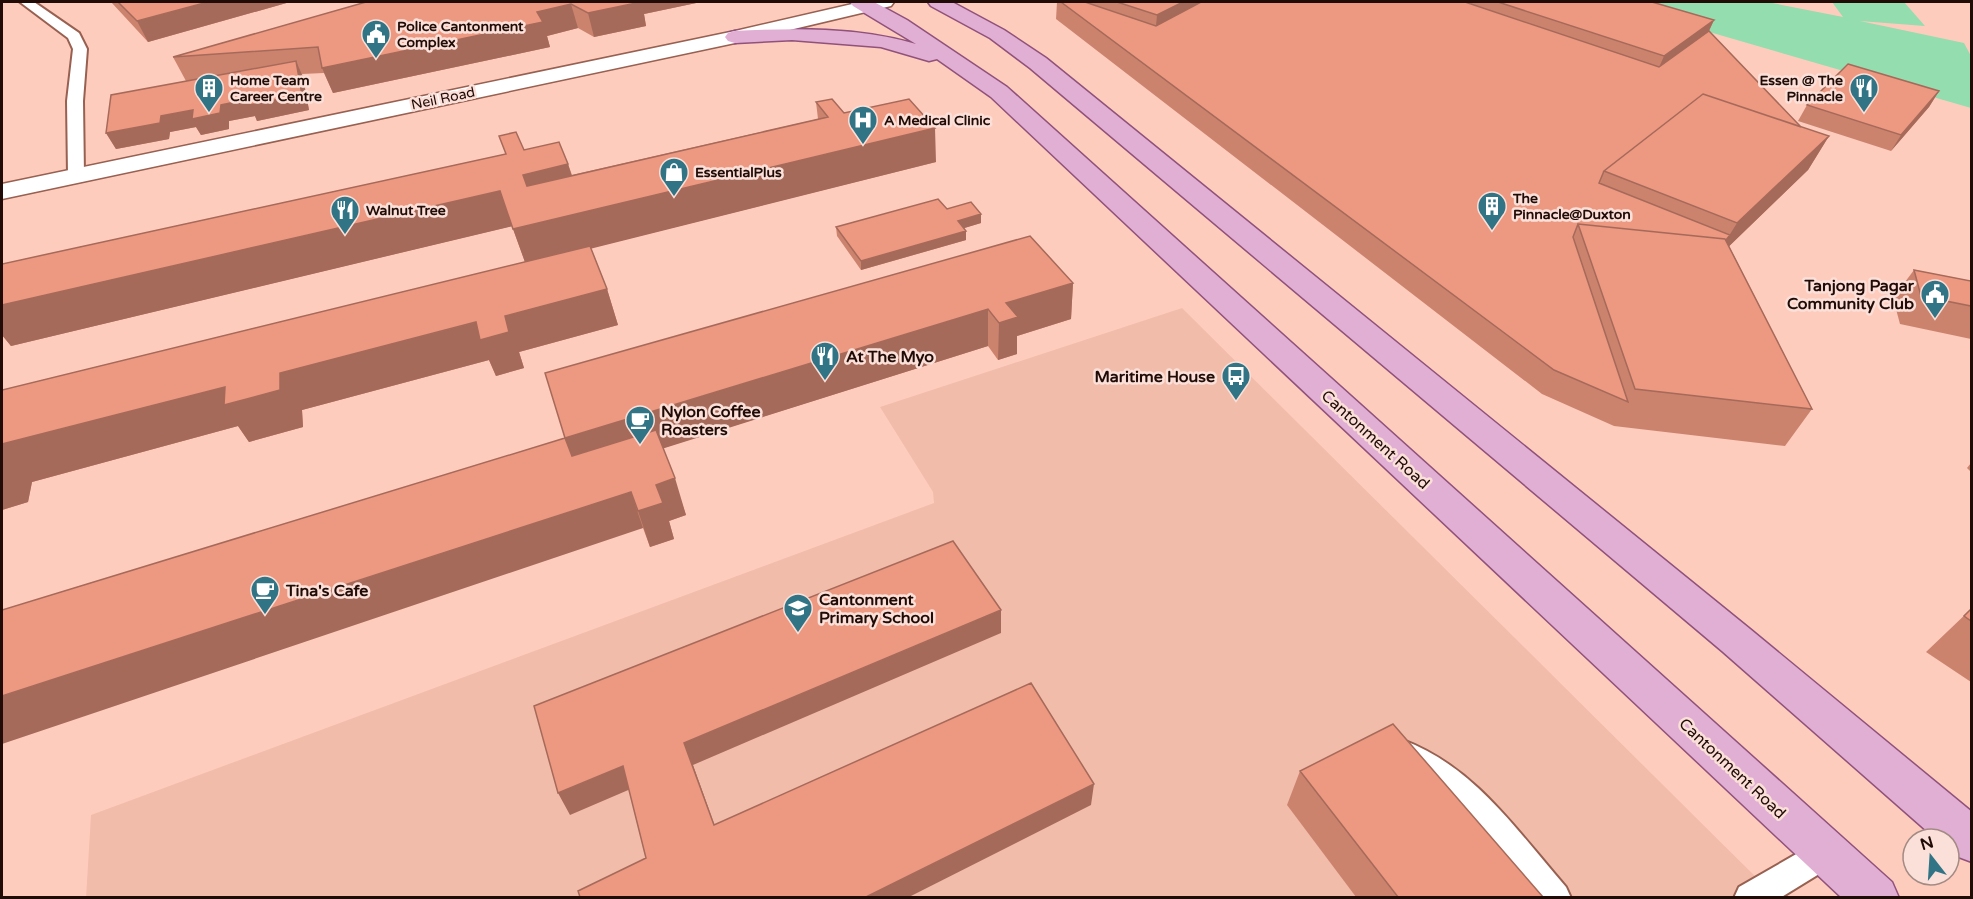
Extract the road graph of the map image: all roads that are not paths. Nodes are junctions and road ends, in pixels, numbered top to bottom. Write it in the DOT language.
graph roads {
  1 [pos="26,2"];
  2 [pos="938,2"];
  3 [pos="871,3"];
  4 [pos="735,37"];
  5 [pos="962,65"];
  6 [pos="76,175"];
  7 [pos="2,192"];
  8 [pos="1372,747"];
  9 [pos="1971,841"];
  10 [pos="1826,852"];
  11 [pos="1555,897"];
  12 [pos="1750,897"];
  13 [pos="1876,897"];
  1 -- 6 [label="lane"];
  2 -- 9 [label="main road"];
  3 -- 4 [label="main road, Neil Road"];
  3 -- 5 [label="main road, Cantonment Road"];
  4 -- 5 [label="main road"];
  4 -- 6 [label="main road, Neil Road"];
  5 -- 10 [label="main road, Cantonment Road"];
  6 -- 7 [label="main road, Neil Road"];
  8 -- 11 [label="lane"];
  10 -- 12 [label="lane"];
  10 -- 13 [label="main road, Cantonment Road"];
}
